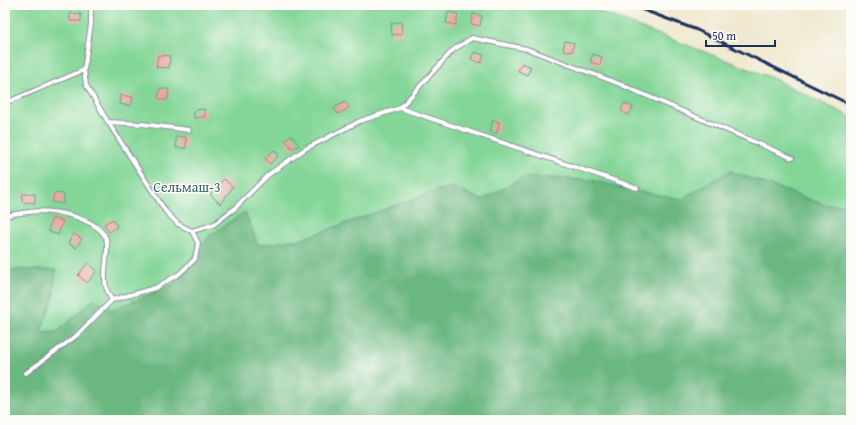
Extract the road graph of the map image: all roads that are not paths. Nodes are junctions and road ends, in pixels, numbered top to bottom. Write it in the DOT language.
graph roads {
  1 [pos="91,5"];
  2 [pos="84,70"];
  3 [pos="5,103"];
  4 [pos="400,108"];
  5 [pos="108,122"];
  6 [pos="189,130"];
  7 [pos="792,158"];
  8 [pos="637,188"];
  9 [pos="5,216"];
  10 [pos="192,231"];
  11 [pos="112,300"];
  12 [pos="26,373"];
  1 -- 2 [label="lane"];
  2 -- 3 [label="lane"];
  2 -- 5 [label="lane"];
  4 -- 7 [label="lane"];
  4 -- 8 [label="lane"];
  4 -- 10 [label="lane"];
  5 -- 6 [label="lane"];
  5 -- 10 [label="lane"];
  9 -- 11 [label="lane"];
  10 -- 11 [label="lane"];
  11 -- 12 [label="lane"];
}
